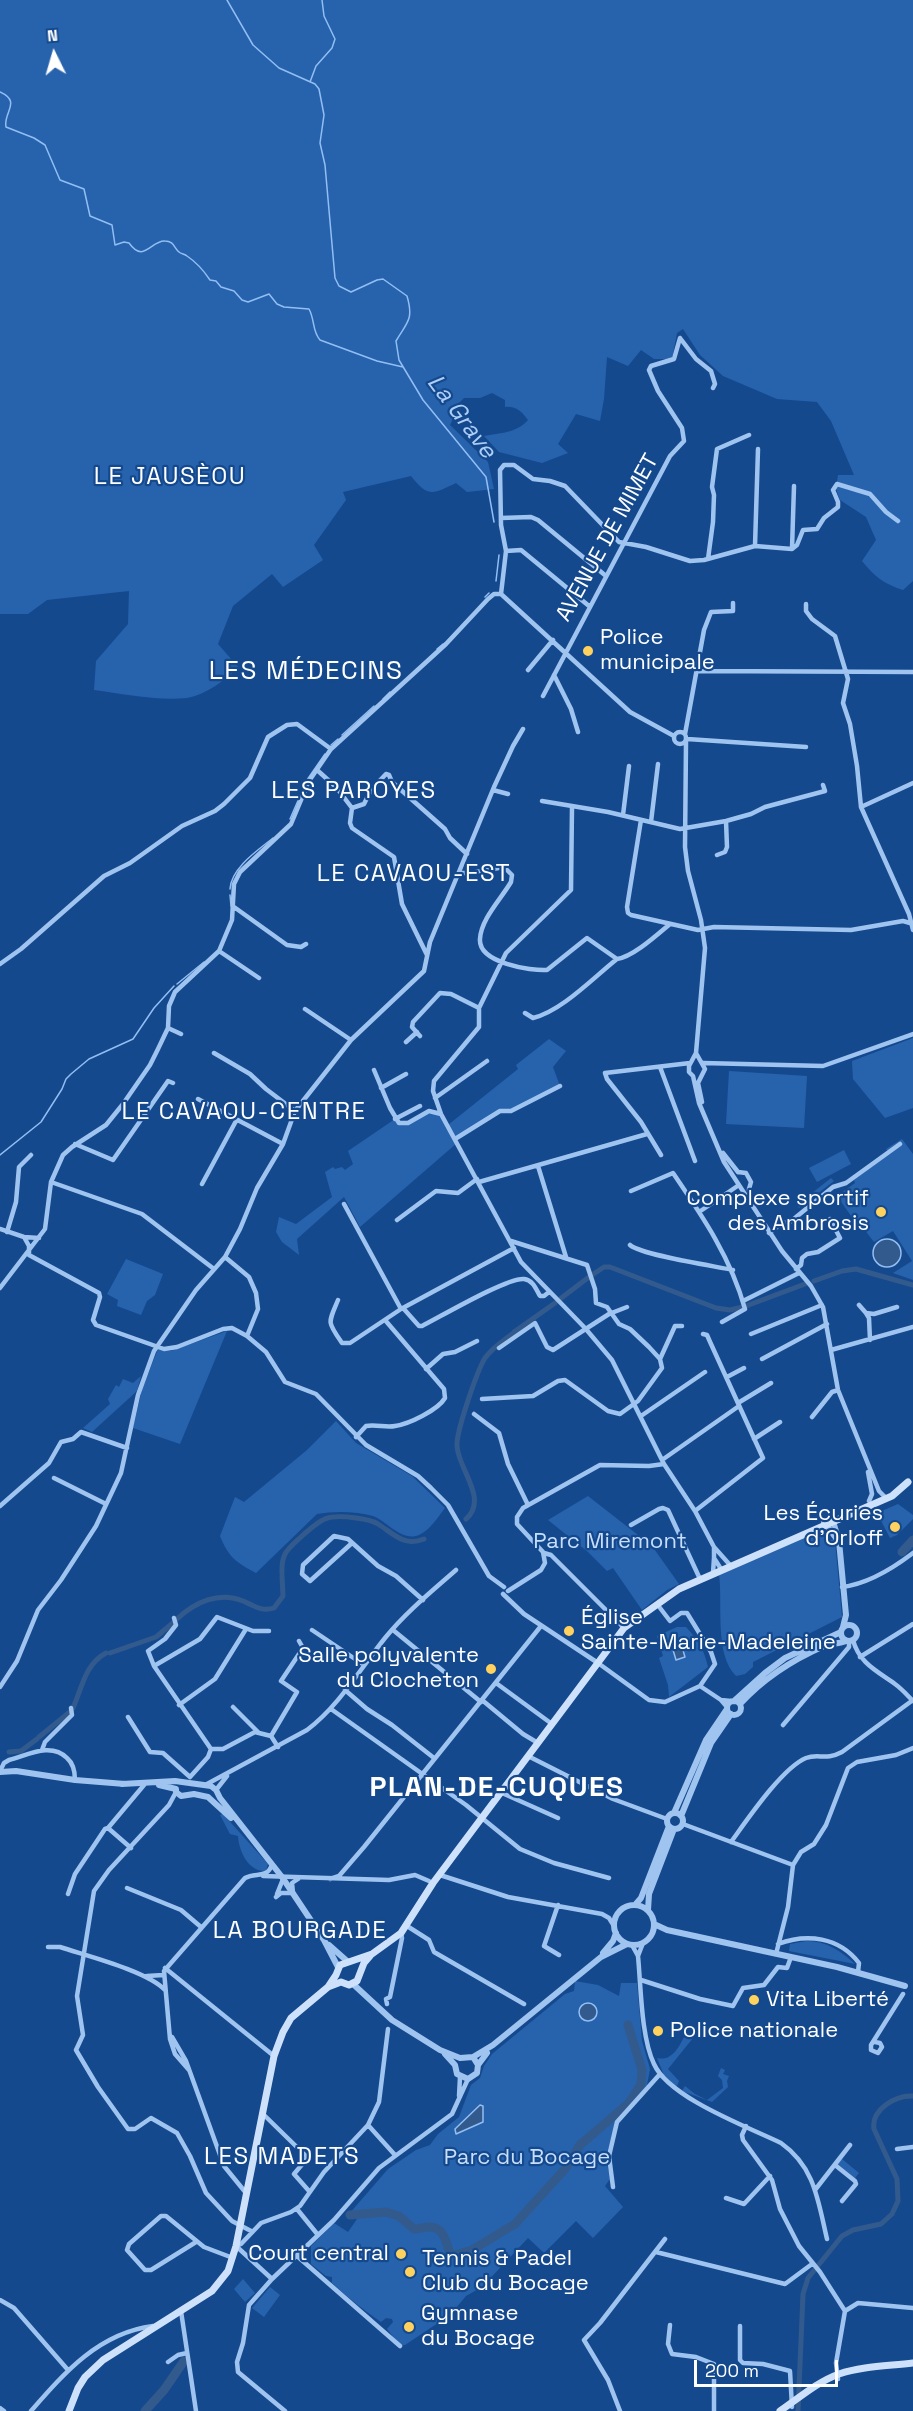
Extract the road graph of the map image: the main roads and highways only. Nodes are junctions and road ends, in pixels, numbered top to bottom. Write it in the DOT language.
graph roads {
  1 [pos="910,1480"];
  2 [pos="882,1498"];
  3 [pos="828,1522"];
  4 [pos="372,1954"];
  5 [pos="350,1962"];
  6 [pos="337,1971"];
  7 [pos="357,1977"];
  8 [pos="341,1982"];
  9 [pos="328,1987"];
  10 [pos="913,2363"];
  11 [pos="792,2405"];
  12 [pos="69,2411"];
  13 [pos="780,2411"];
  1 -- 2 [label="main road"];
  2 -- 3 [label="main road"];
  2 -- 3 [label="main road"];
  3 -- 4 [label="main road"];
  4 -- 5 [label="main road"];
  4 -- 7 [label="main road"];
  5 -- 6 [label="main road"];
  5 -- 7 [label="main road"];
  6 -- 8 [label="main road"];
  6 -- 9 [label="main road"];
  7 -- 8 [label="main road"];
  8 -- 9 [label="main road"];
  9 -- 12 [label="main road"];
  10 -- 11 [label="main road"];
  11 -- 13 [label="main road"];
}
